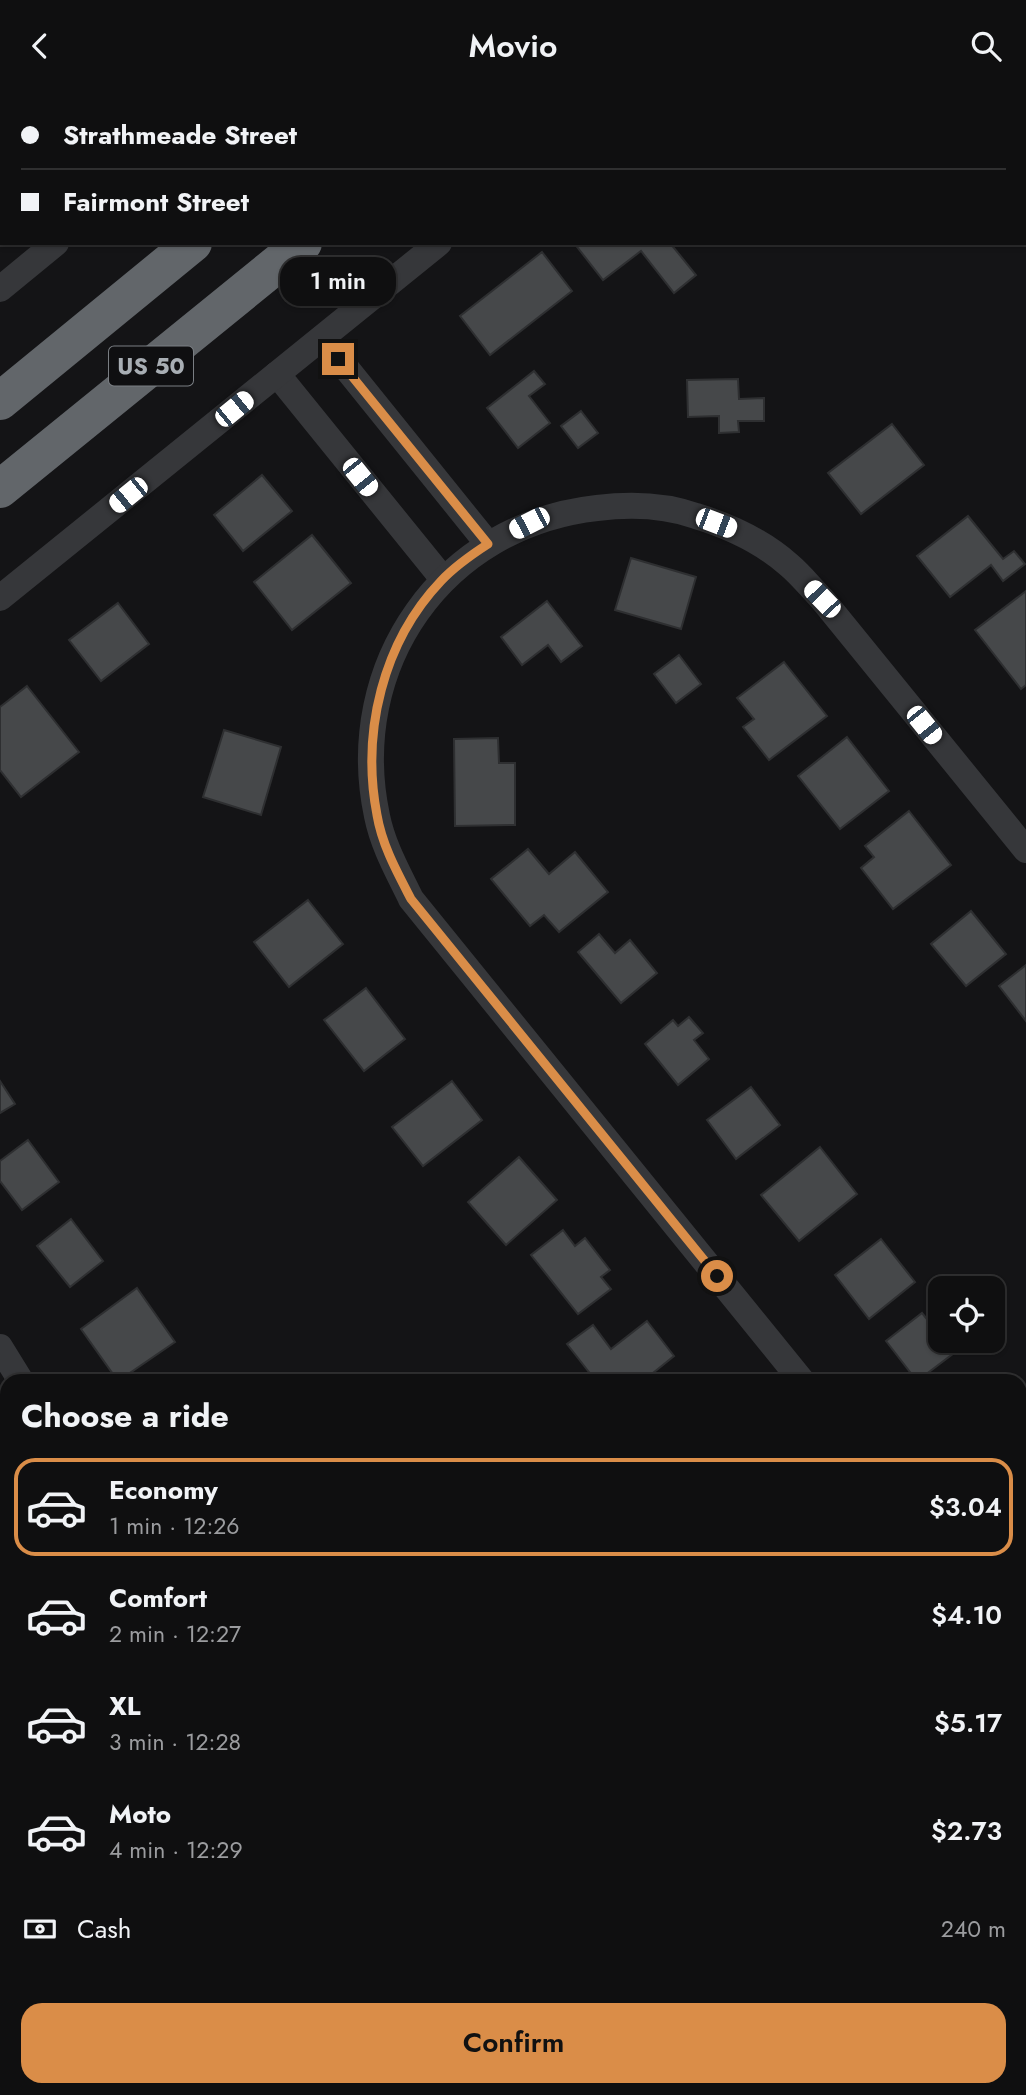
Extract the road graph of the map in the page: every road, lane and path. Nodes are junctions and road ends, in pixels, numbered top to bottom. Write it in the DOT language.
graph roads {
  1 [pos="55,245"];
  2 [pos="191,245"];
  3 [pos="301,245"];
  4 [pos="437,245"];
  5 [pos="0,289"];
  6 [pos="322,338"];
  7 [pos="277,375"];
  8 [pos="0,401"];
  9 [pos="0,489"];
  10 [pos="488,544"];
  11 [pos="443,579"];
  12 [pos="0,598"];
  13 [pos="1026,851"];
  14 [pos="0,1347"];
  15 [pos="17,1374"];
  16 [pos="796,1374"];
  1 -- 5 [label="street"];
  2 -- 8 [label="highway, US 50"];
  3 -- 9 [label="highway, US 50"];
  4 -- 6 [label="street"];
  6 -- 7 [label="street"];
  6 -- 10 [label="street"];
  7 -- 11 [label="street"];
  7 -- 12 [label="street"];
  10 -- 11 [label="street"];
  10 -- 13 [label="street"];
  11 -- 16 [label="street"];
  14 -- 15 [label="street"];
}
